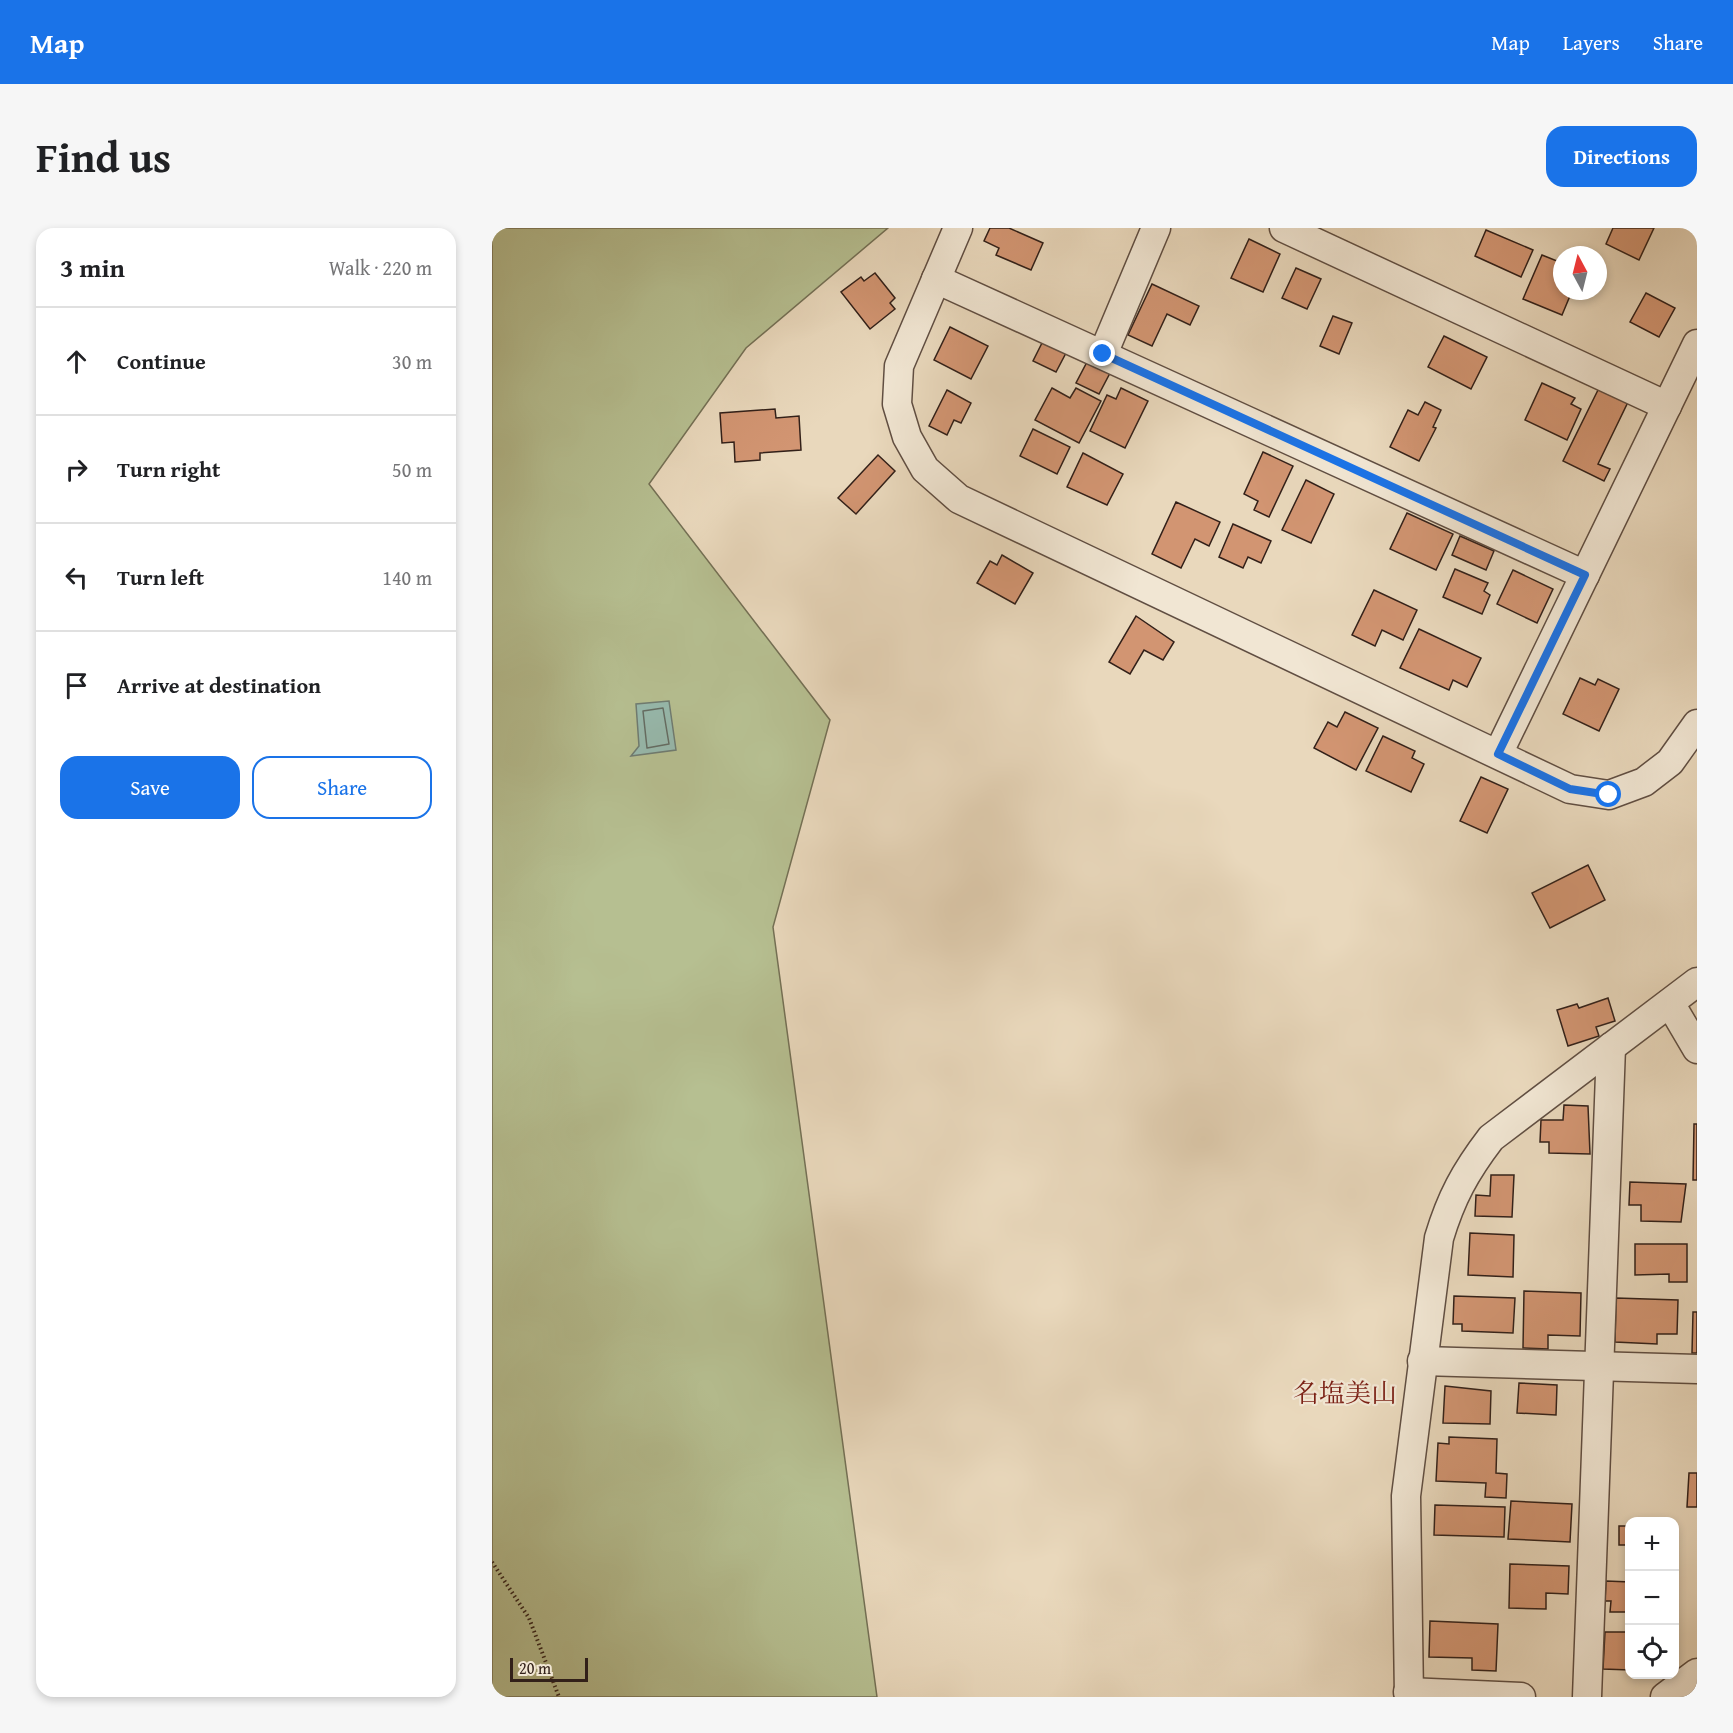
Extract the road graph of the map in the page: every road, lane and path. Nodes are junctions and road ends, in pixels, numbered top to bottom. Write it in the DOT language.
graph roads {
  1 [pos="958,228"];
  2 [pos="1156,228"];
  3 [pos="1284,228"];
  4 [pos="936,279"];
  5 [pos="1697,344"];
  6 [pos="1103,354"];
  7 [pos="1667,406"];
  8 [pos="1585,575"];
  9 [pos="1697,724"];
  10 [pos="1498,754"];
  11 [pos="1697,981"];
  12 [pos="1670,1002"];
  13 [pos="1611,1047"];
  14 [pos="1697,1049"];
  15 [pos="1422,1361"];
  16 [pos="1599,1366"];
  17 [pos="1697,1369"];
  18 [pos="492,1562"];
  19 [pos="1697,1673"];
  20 [pos="1408,1695"];
  21 [pos="559,1697"];
  22 [pos="1521,1697"];
  23 [pos="1587,1697"];
  24 [pos="1665,1697"];
  1 -- 4 [label="street"];
  2 -- 6 [label="street"];
  3 -- 7 [label="street"];
  4 -- 6 [label="street"];
  4 -- 10 [label="street"];
  5 -- 7 [label="street"];
  6 -- 8 [label="street"];
  7 -- 8 [label="street"];
  8 -- 10 [label="street"];
  9 -- 10 [label="street"];
  11 -- 12 [label="street"];
  12 -- 13 [label="street"];
  12 -- 14 [label="street"];
  13 -- 15 [label="street"];
  13 -- 16 [label="street"];
  15 -- 16 [label="street"];
  15 -- 20 [label="street"];
  16 -- 17 [label="street"];
  16 -- 23 [label="street"];
  18 -- 21 [label="path"];
  19 -- 24 [label="street"];
  20 -- 22 [label="street"];
}
